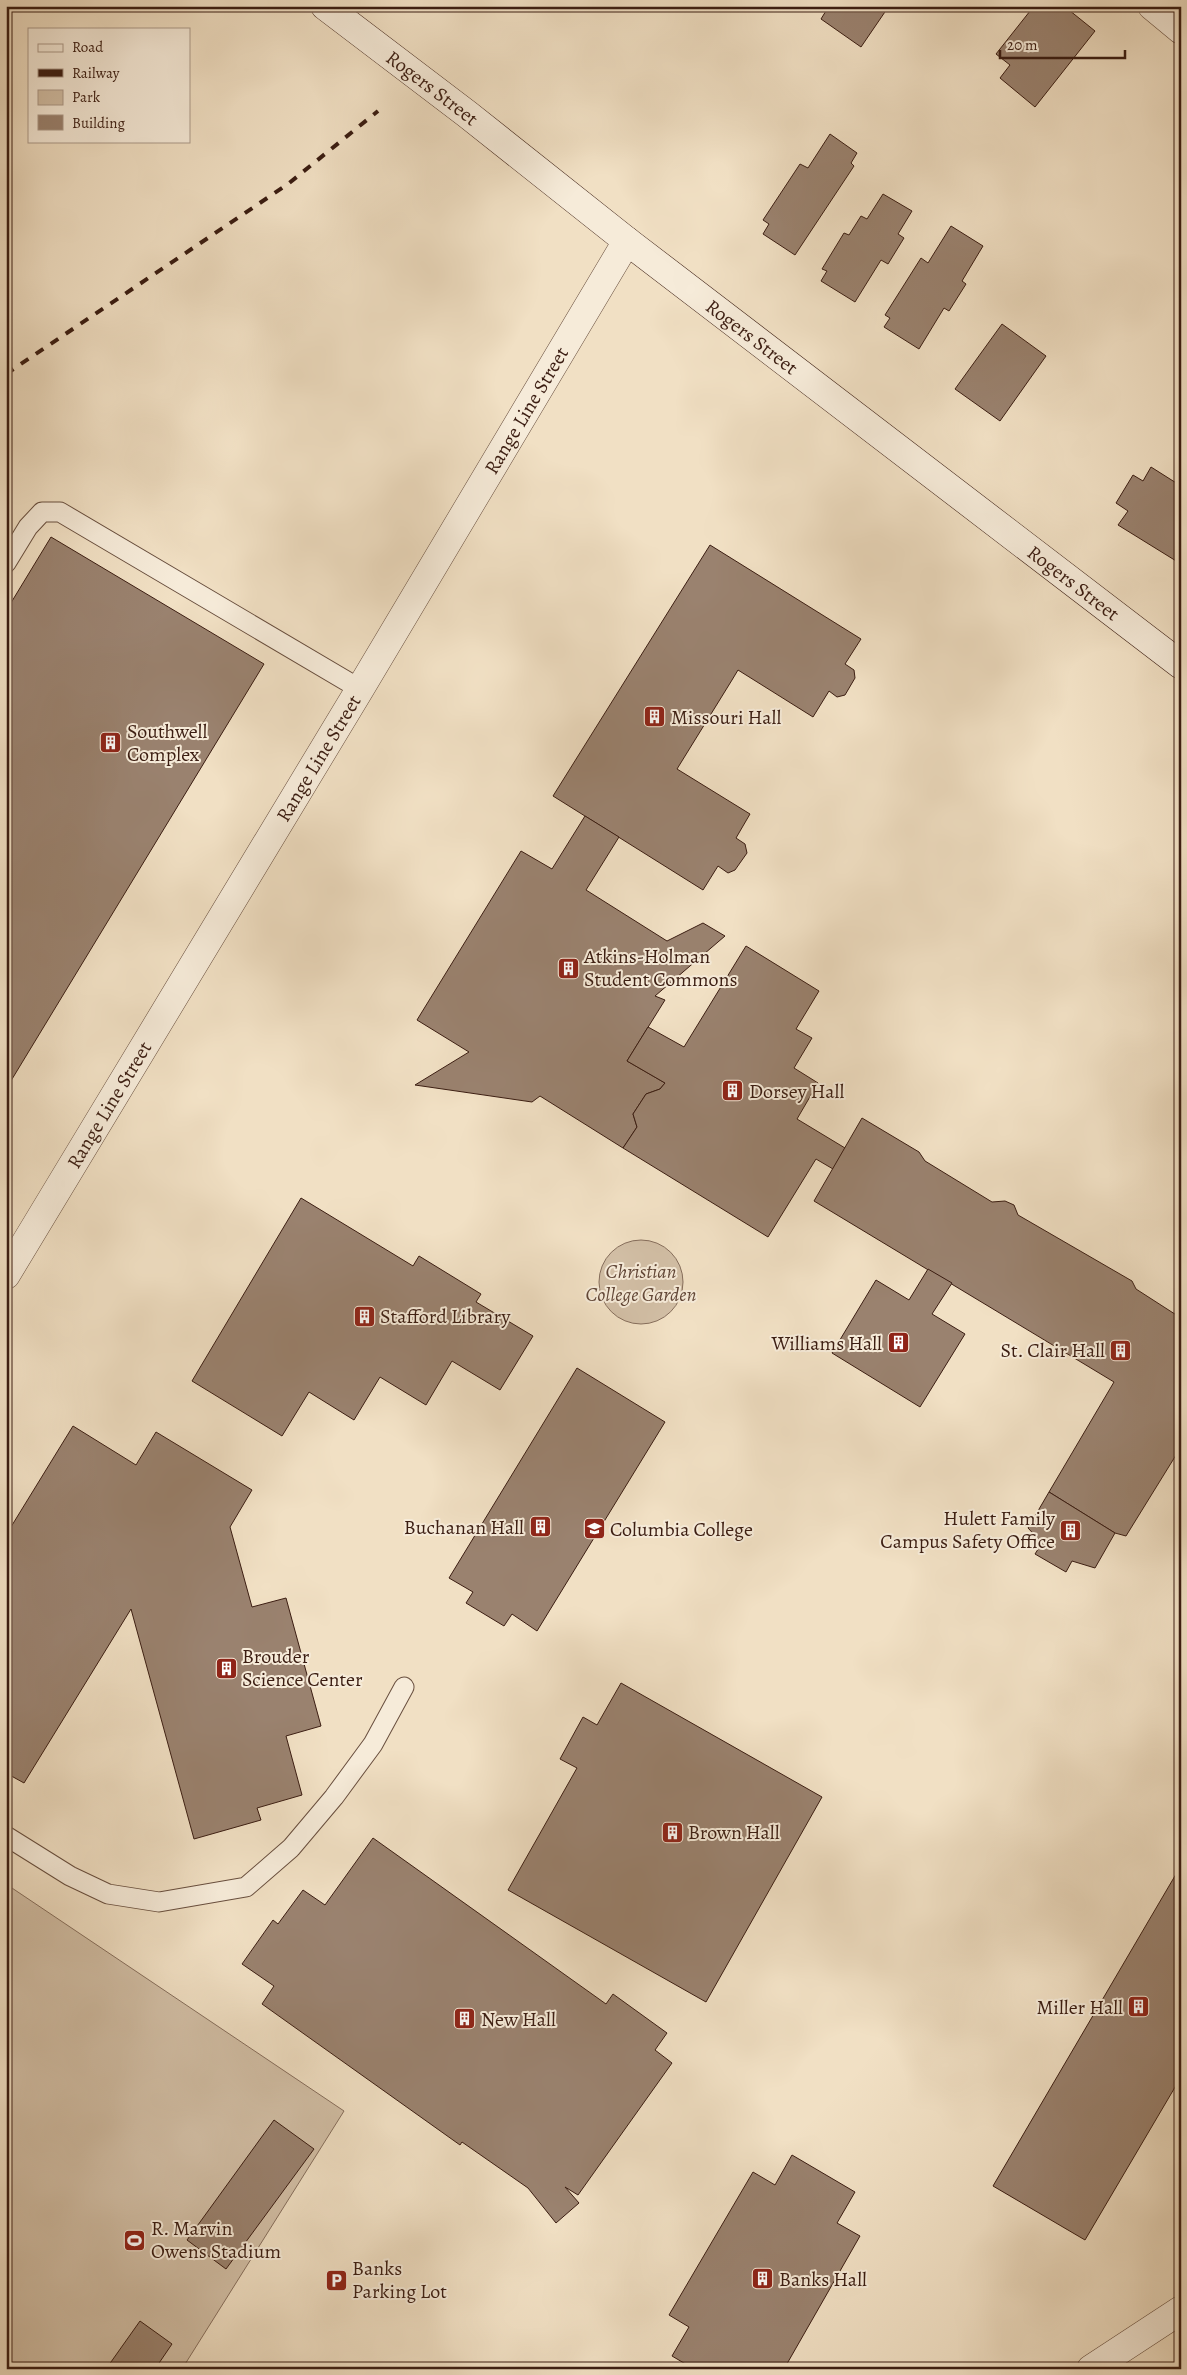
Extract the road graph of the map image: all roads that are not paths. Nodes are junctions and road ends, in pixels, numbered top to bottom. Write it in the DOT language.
graph roads {
  1 [pos="325,6"];
  2 [pos="1152,6"];
  3 [pos="1181,30"];
  4 [pos="627,241"];
  5 [pos="6,563"];
  6 [pos="1181,665"];
  7 [pos="360,689"];
  8 [pos="6,1275"];
  9 [pos="404,1687"];
  10 [pos="6,1836"];
  11 [pos="1181,2310"];
  12 [pos="1091,2369"];
  1 -- 4 [label="street, Rogers Street"];
  2 -- 3 [label="street"];
  4 -- 6 [label="street, Rogers Street"];
  4 -- 7 [label="street, Range Line Street"];
  5 -- 7 [label="lane"];
  7 -- 8 [label="street, Range Line Street"];
  9 -- 10 [label="lane"];
  11 -- 12 [label="street"];
}
